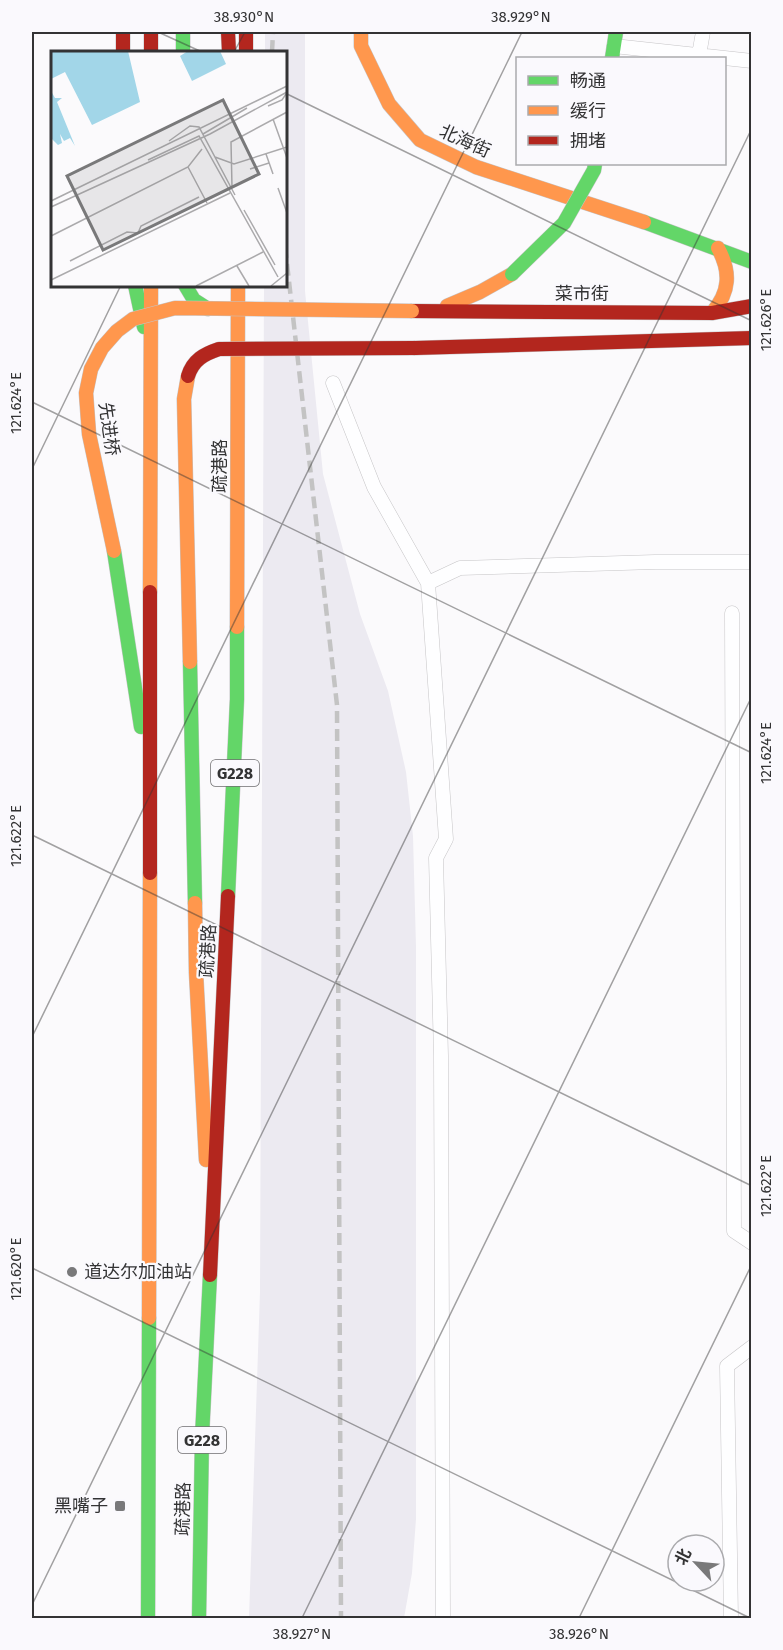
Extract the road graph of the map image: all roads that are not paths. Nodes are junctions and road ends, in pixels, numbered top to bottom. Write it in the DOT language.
graph roads {
  1 [pos="123,32"];
  2 [pos="151,32"];
  3 [pos="183,32"];
  4 [pos="228,32"];
  5 [pos="246,32"];
  6 [pos="361,32"];
  7 [pos="616,32"];
  8 [pos="702,32"];
  9 [pos="123,51"];
  10 [pos="151,51"];
  11 [pos="183,51"];
  12 [pos="229,51"];
  13 [pos="246,51"];
  14 [pos="613,52"];
  15 [pos="699,55"];
  16 [pos="717,57"];
  17 [pos="726,58"];
  18 [pos="752,61"];
  19 [pos="595,165"];
  20 [pos="718,248"];
  21 [pos="752,262"];
  22 [pos="135,286"];
  23 [pos="151,286"];
  24 [pos="185,286"];
  25 [pos="238,286"];
  26 [pos="752,306"];
  27 [pos="208,309"];
  28 [pos="412,311"];
  29 [pos="429,311"];
  30 [pos="712,313"];
  31 [pos="752,338"];
  32 [pos="151,357"];
  33 [pos="333,383"];
  34 [pos="752,562"];
  35 [pos="428,583"];
  36 [pos="732,613"];
  37 [pos="150,796"];
  38 [pos="752,1243"];
  39 [pos="210,1261"];
  40 [pos="752,1347"];
  41 [pos="148,1618"];
  42 [pos="199,1618"];
  43 [pos="443,1618"];
  44 [pos="731,1618"];
  1 -- 9 [label="main road"];
  2 -- 10 [label="main road"];
  3 -- 11 [label="main road"];
  4 -- 12 [label="main road"];
  5 -- 13 [label="main road"];
  6 -- 20 [label="main road, 北海街"];
  7 -- 14 [label="main road"];
  8 -- 15 [label="street"];
  14 -- 15 [label="street"];
  15 -- 16 [label="street"];
  17 -- 18 [label="street"];
  19 -- 29 [label="main road, bridge"];
  20 -- 21 [label="main road, 北海街"];
  20 -- 30 [label="main road"];
  22 -- 32 [label="main road"];
  23 -- 32 [label="main road, 疏港路"];
  24 -- 27 [label="main road"];
  25 -- 39 [label="main road, 疏港路 / G228"];
  26 -- 30 [label="main road, 菜市街"];
  27 -- 28 [label="main road, 先进桥, bridge"];
  27 -- 37 [label="main road, 先进桥, bridge"];
  28 -- 29 [label="main road, 菜市街"];
  29 -- 30 [label="main road, 菜市街"];
  31 -- 39 [label="main road, bridge"];
  32 -- 37 [label="main road, 疏港路"];
  33 -- 35 [label="street"];
  34 -- 35 [label="street"];
  35 -- 43 [label="street"];
  36 -- 38 [label="street"];
  37 -- 41 [label="main road, 疏港路"];
  39 -- 42 [label="main road, 疏港路 / G228"];
  40 -- 44 [label="street"];
}
